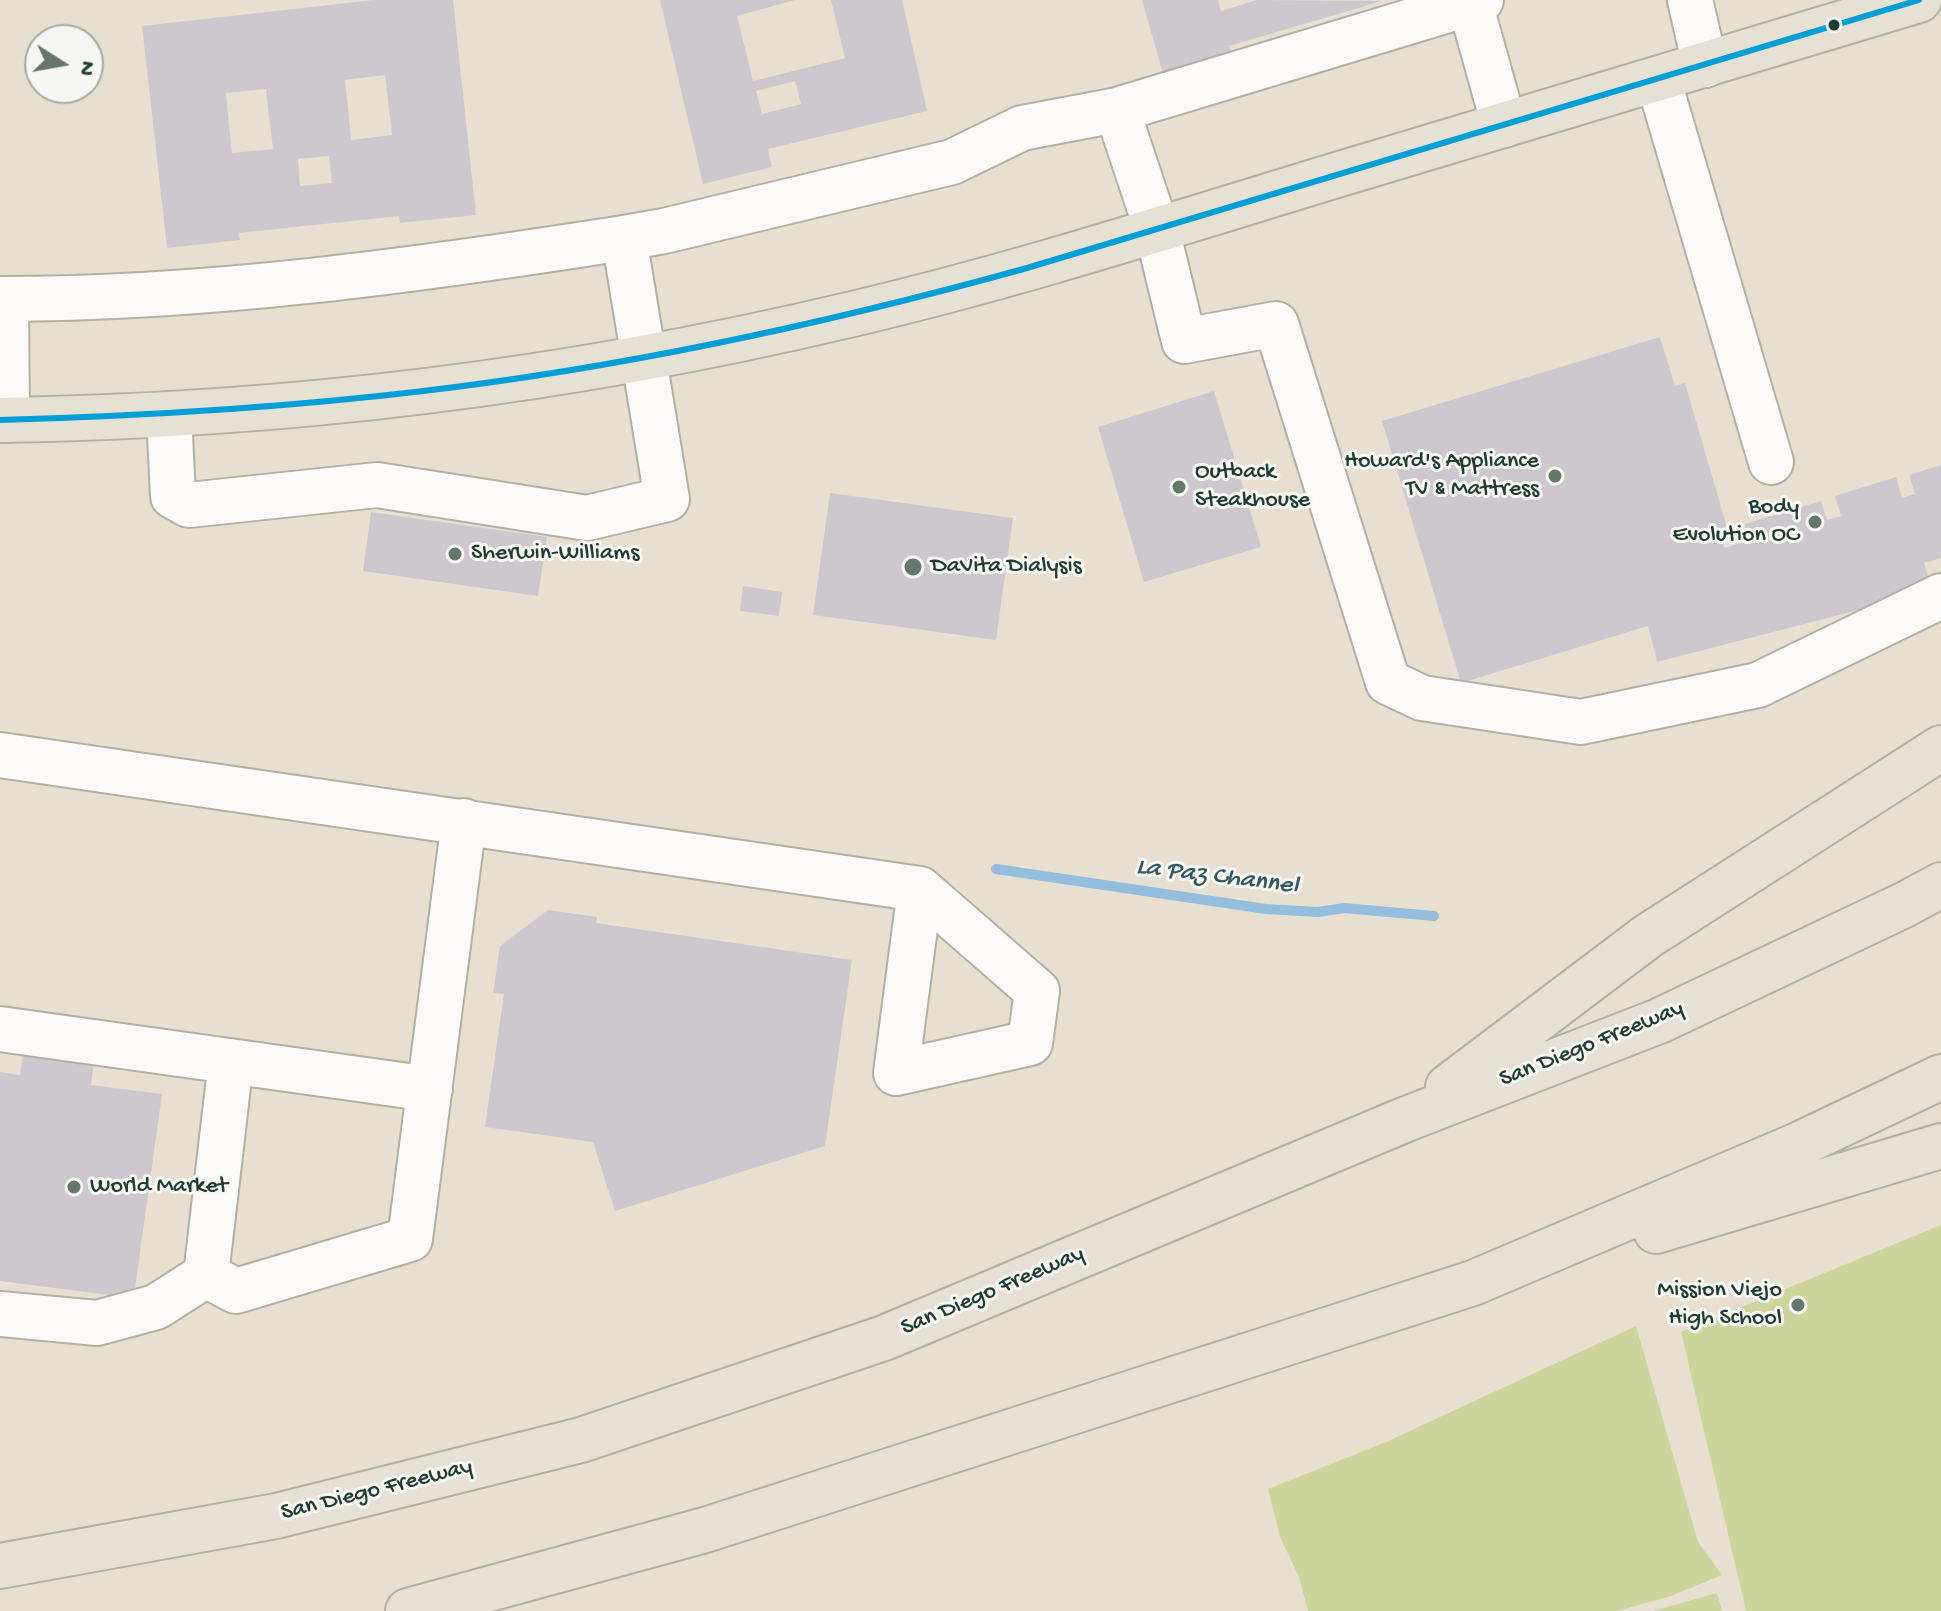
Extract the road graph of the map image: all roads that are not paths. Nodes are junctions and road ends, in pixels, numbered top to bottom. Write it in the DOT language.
graph roads {
  1 [pos="1690,0"];
  2 [pos="1919,0"];
  3 [pos="1933,0"];
  4 [pos="1476,2"];
  5 [pos="1941,2"];
  6 [pos="1705,65"];
  7 [pos="1658,79"];
  8 [pos="1117,110"];
  9 [pos="1504,125"];
  10 [pos="1157,230"];
  11 [pos="624,238"];
  12 [pos="3,299"];
  13 [pos="645,358"];
  14 [pos="169,415"];
  15 [pos="4,420"];
  16 [pos="1771,462"];
  17 [pos="1941,596"];
  18 [pos="1937,751"];
  19 [pos="0,755"];
  20 [pos="464,821"];
  21 [pos="1941,885"];
  22 [pos="920,889"];
  23 [pos="0,1029"];
  24 [pos="231,1061"];
  25 [pos="1941,1077"];
  26 [pos="430,1089"];
  27 [pos="1404,1120"];
  28 [pos="1941,1146"];
  29 [pos="206,1275"];
  30 [pos="1473,1283"];
  31 [pos="0,1314"];
  32 [pos="0,1566"];
  33 [pos="408,1611"];
  1 -- 6 [label="lane"];
  2 -- 6 [label="main road"];
  3 -- 5 [label="main road"];
  4 -- 8 [label="lane"];
  4 -- 9 [label="lane"];
  6 -- 7 [label="main road"];
  7 -- 9 [label="main road"];
  7 -- 16 [label="lane"];
  8 -- 10 [label="lane"];
  8 -- 11 [label="lane"];
  9 -- 10 [label="main road"];
  10 -- 13 [label="main road"];
  10 -- 17 [label="lane"];
  11 -- 12 [label="lane"];
  11 -- 13 [label="lane"];
  12 -- 15 [label="lane"];
  13 -- 14 [label="main road"];
  13 -- 14 [label="lane"];
  14 -- 15 [label="main road"];
  18 -- 27 [label="main road"];
  19 -- 20 [label="lane"];
  20 -- 22 [label="lane"];
  20 -- 26 [label="lane"];
  21 -- 27 [label="main road, San Diego Freeway"];
  23 -- 24 [label="lane"];
  24 -- 26 [label="lane"];
  24 -- 29 [label="lane"];
  25 -- 30 [label="main road"];
  26 -- 29 [label="lane"];
  27 -- 32 [label="main road, San Diego Freeway"];
  28 -- 30 [label="main road"];
  29 -- 31 [label="lane"];
  30 -- 33 [label="main road"];
}
